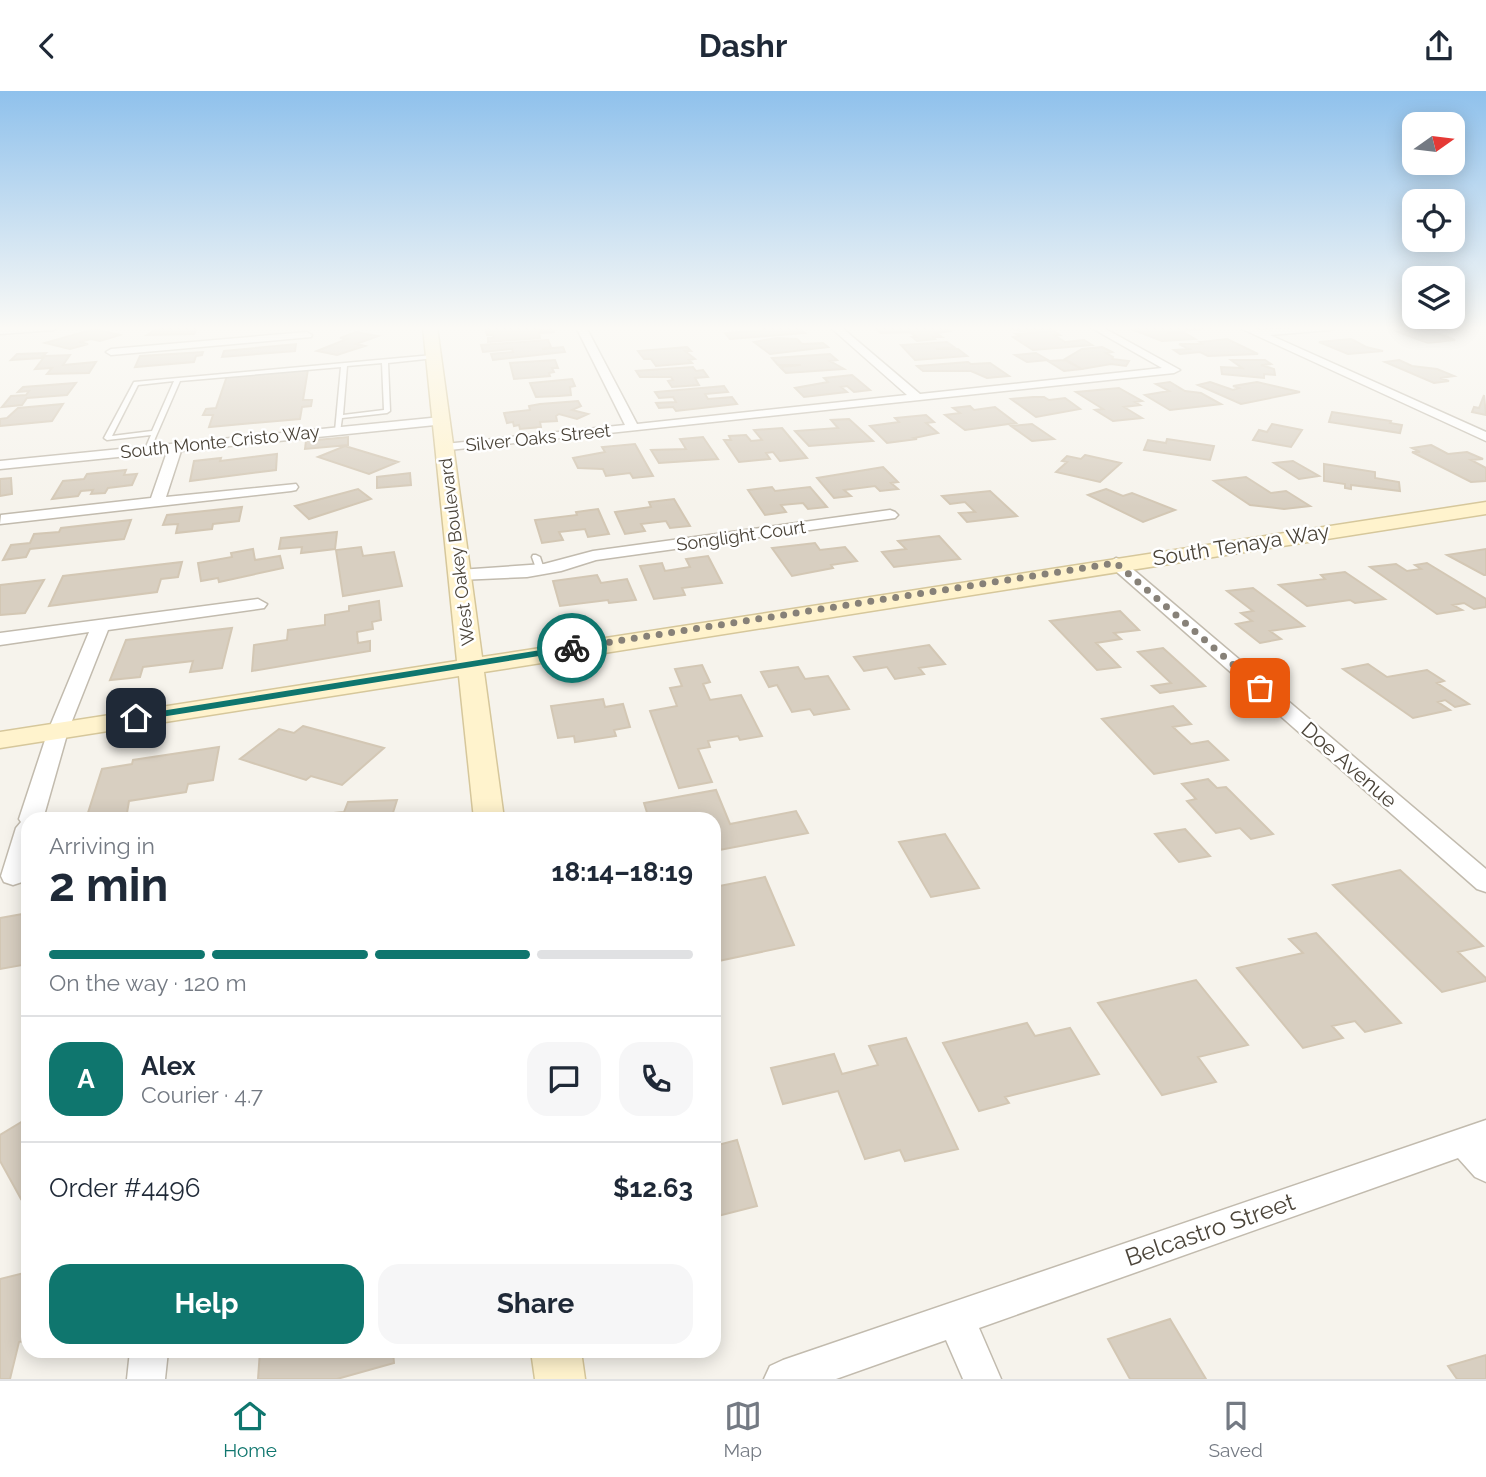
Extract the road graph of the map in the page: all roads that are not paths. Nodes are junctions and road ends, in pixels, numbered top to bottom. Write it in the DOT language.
graph roads {
  1 [pos="134,387"];
  2 [pos="175,387"];
  3 [pos="342,387"];
  4 [pos="386,387"];
  5 [pos="436,387"];
  6 [pos="612,387"];
  7 [pos="905,387"];
  8 [pos="1018,387"];
  9 [pos="1376,387"];
  10 [pos="918,398"];
  11 [pos="440,421"];
  12 [pos="339,424"];
  13 [pos="633,428"];
  14 [pos="155,433"];
  15 [pos="1486,437"];
  16 [pos="176,447"];
  17 [pos="445,448"];
  18 [pos="148,449"];
  19 [pos="0,465"];
  20 [pos="291,487"];
  21 [pos="157,502"];
  22 [pos="1486,507"];
  23 [pos="890,515"];
  24 [pos="1,520"];
  25 [pos="1116,563"];
  26 [pos="459,575"];
  27 [pos="258,604"];
  28 [pos="101,625"];
  29 [pos="0,639"];
  30 [pos="470,664"];
  31 [pos="58,731"];
  32 [pos="0,740"];
  33 [pos="33,812"];
  34 [pos="488,812"];
  35 [pos="21,852"];
  36 [pos="14,876"];
  37 [pos="1486,883"];
  38 [pos="1479,1147"];
  39 [pos="956,1319"];
  40 [pos="148,1358"];
  41 [pos="557,1358"];
  42 [pos="146,1379"];
  43 [pos="560,1379"];
  44 [pos="783,1379"];
  45 [pos="982,1379"];
  1 -- 14 [label="lane"];
  2 -- 14 [label="lane"];
  3 -- 12 [label="lane"];
  4 -- 12 [label="lane"];
  5 -- 11 [label="street, West Oakey Boulevard"];
  6 -- 13 [label="street"];
  7 -- 10 [label="street"];
  8 -- 10 [label="street, Silver Oaks Street"];
  9 -- 15 [label="street"];
  10 -- 13 [label="street, Silver Oaks Street"];
  11 -- 12 [label="street, South Monte Cristo Way"];
  11 -- 17 [label="street, West Oakey Boulevard"];
  12 -- 16 [label="street, South Monte Cristo Way"];
  13 -- 17 [label="street, Silver Oaks Street"];
  14 -- 18 [label="lane"];
  16 -- 18 [label="street, South Monte Cristo Way"];
  16 -- 21 [label="street"];
  17 -- 26 [label="street, West Oakey Boulevard"];
  18 -- 19 [label="street, South Monte Cristo Way"];
  20 -- 21 [label="street"];
  21 -- 24 [label="street"];
  22 -- 25 [label="street, South Tenaya Way"];
  23 -- 26 [label="street, Songlight Court"];
  25 -- 30 [label="street, South Tenaya Way"];
  25 -- 37 [label="street, Doe Avenue"];
  26 -- 30 [label="street, West Oakey Boulevard"];
  27 -- 28 [label="street"];
  28 -- 29 [label="street"];
  28 -- 31 [label="street"];
  30 -- 31 [label="street, South Tenaya Way"];
  30 -- 34 [label="street, West Oakey Boulevard"];
  31 -- 32 [label="street, South Tenaya Way"];
  31 -- 33 [label="street"];
  35 -- 36 [label="street"];
  38 -- 39 [label="street, Belcastro Street"];
  39 -- 44 [label="street, Belcastro Street"];
  39 -- 45 [label="street"];
  40 -- 42 [label="street"];
  41 -- 43 [label="street"];
}
